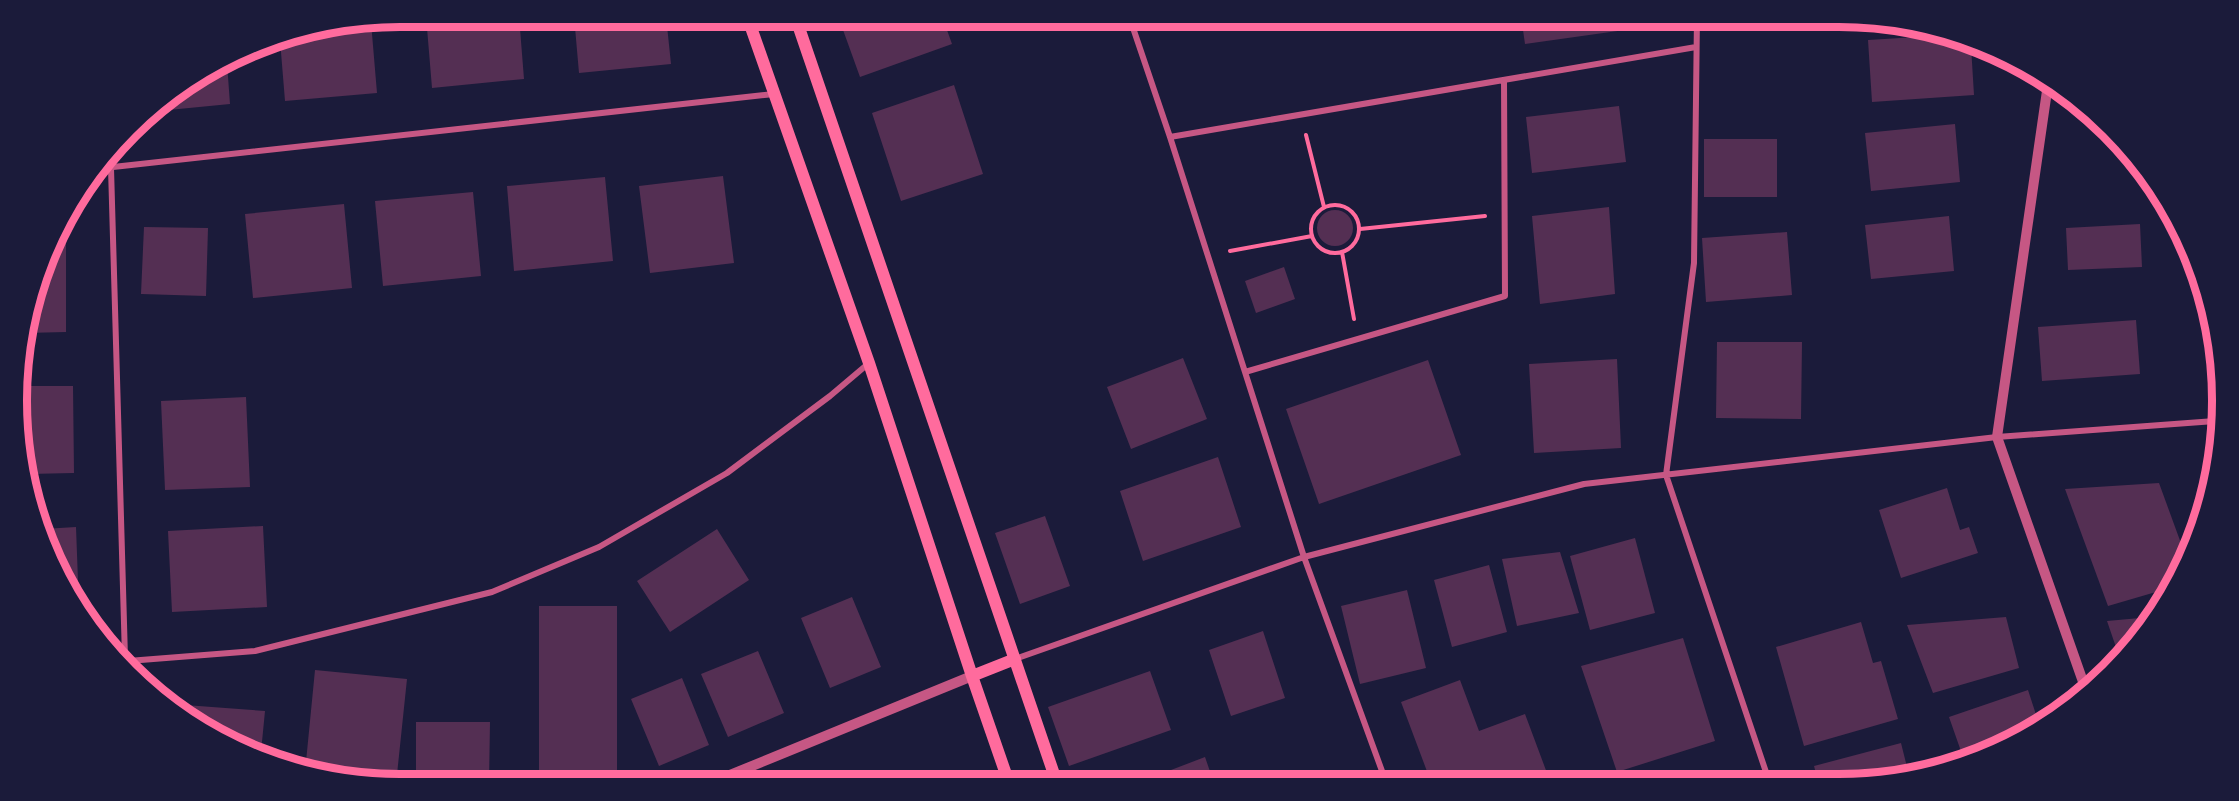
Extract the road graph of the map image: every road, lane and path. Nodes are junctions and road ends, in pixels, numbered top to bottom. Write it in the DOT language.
graph roads {
  1 [pos="751,27"];
  2 [pos="799,27"];
  3 [pos="1133,27"];
  4 [pos="1696,27"];
  5 [pos="1696,47"];
  6 [pos="1504,80"];
  7 [pos="2047,91"];
  8 [pos="774,94"];
  9 [pos="1300,114"];
  10 [pos="1170,137"];
  11 [pos="108,168"];
  12 [pos="107,169"];
  13 [pos="1324,207"];
  14 [pos="1504,214"];
  15 [pos="1360,229"];
  16 [pos="1312,236"];
  17 [pos="1342,252"];
  18 [pos="1208,256"];
  19 [pos="1357,339"];
  20 [pos="869,363"];
  21 [pos="1245,372"];
  22 [pos="2211,421"];
  23 [pos="1997,437"];
  24 [pos="1666,475"];
  25 [pos="1304,557"];
  26 [pos="125,652"];
  27 [pos="1015,658"];
  28 [pos="132,661"];
  29 [pos="972,676"];
  30 [pos="2083,682"];
  31 [pos="732,774"];
  32 [pos="1006,774"];
  33 [pos="1054,774"];
  34 [pos="1383,774"];
  35 [pos="1766,774"];
  1 -- 8 [label="main road"];
  2 -- 27 [label="main road"];
  3 -- 10 [label="street"];
  4 -- 5 [label="street"];
  5 -- 6 [label="street"];
  5 -- 24 [label="street"];
  6 -- 9 [label="street"];
  6 -- 14 [label="street"];
  7 -- 23 [label="street"];
  8 -- 11 [label="street"];
  8 -- 20 [label="main road"];
  9 -- 10 [label="street"];
  9 -- 13 [label="path"];
  10 -- 18 [label="street"];
  12 -- 26 [label="street"];
  13 -- 15 [label="path"];
  13 -- 16 [label="path"];
  14 -- 15 [label="path"];
  14 -- 19 [label="street"];
  15 -- 17 [label="path"];
  16 -- 17 [label="path"];
  16 -- 18 [label="path"];
  17 -- 19 [label="path"];
  18 -- 21 [label="street"];
  19 -- 21 [label="street"];
  20 -- 28 [label="street"];
  20 -- 29 [label="main road"];
  21 -- 25 [label="street"];
  22 -- 23 [label="street"];
  23 -- 24 [label="street"];
  23 -- 30 [label="street"];
  24 -- 25 [label="street"];
  24 -- 35 [label="street"];
  25 -- 27 [label="street"];
  25 -- 34 [label="street"];
  27 -- 29 [label="main road"];
  27 -- 33 [label="main road"];
  29 -- 31 [label="street"];
  29 -- 32 [label="main road"];
}
